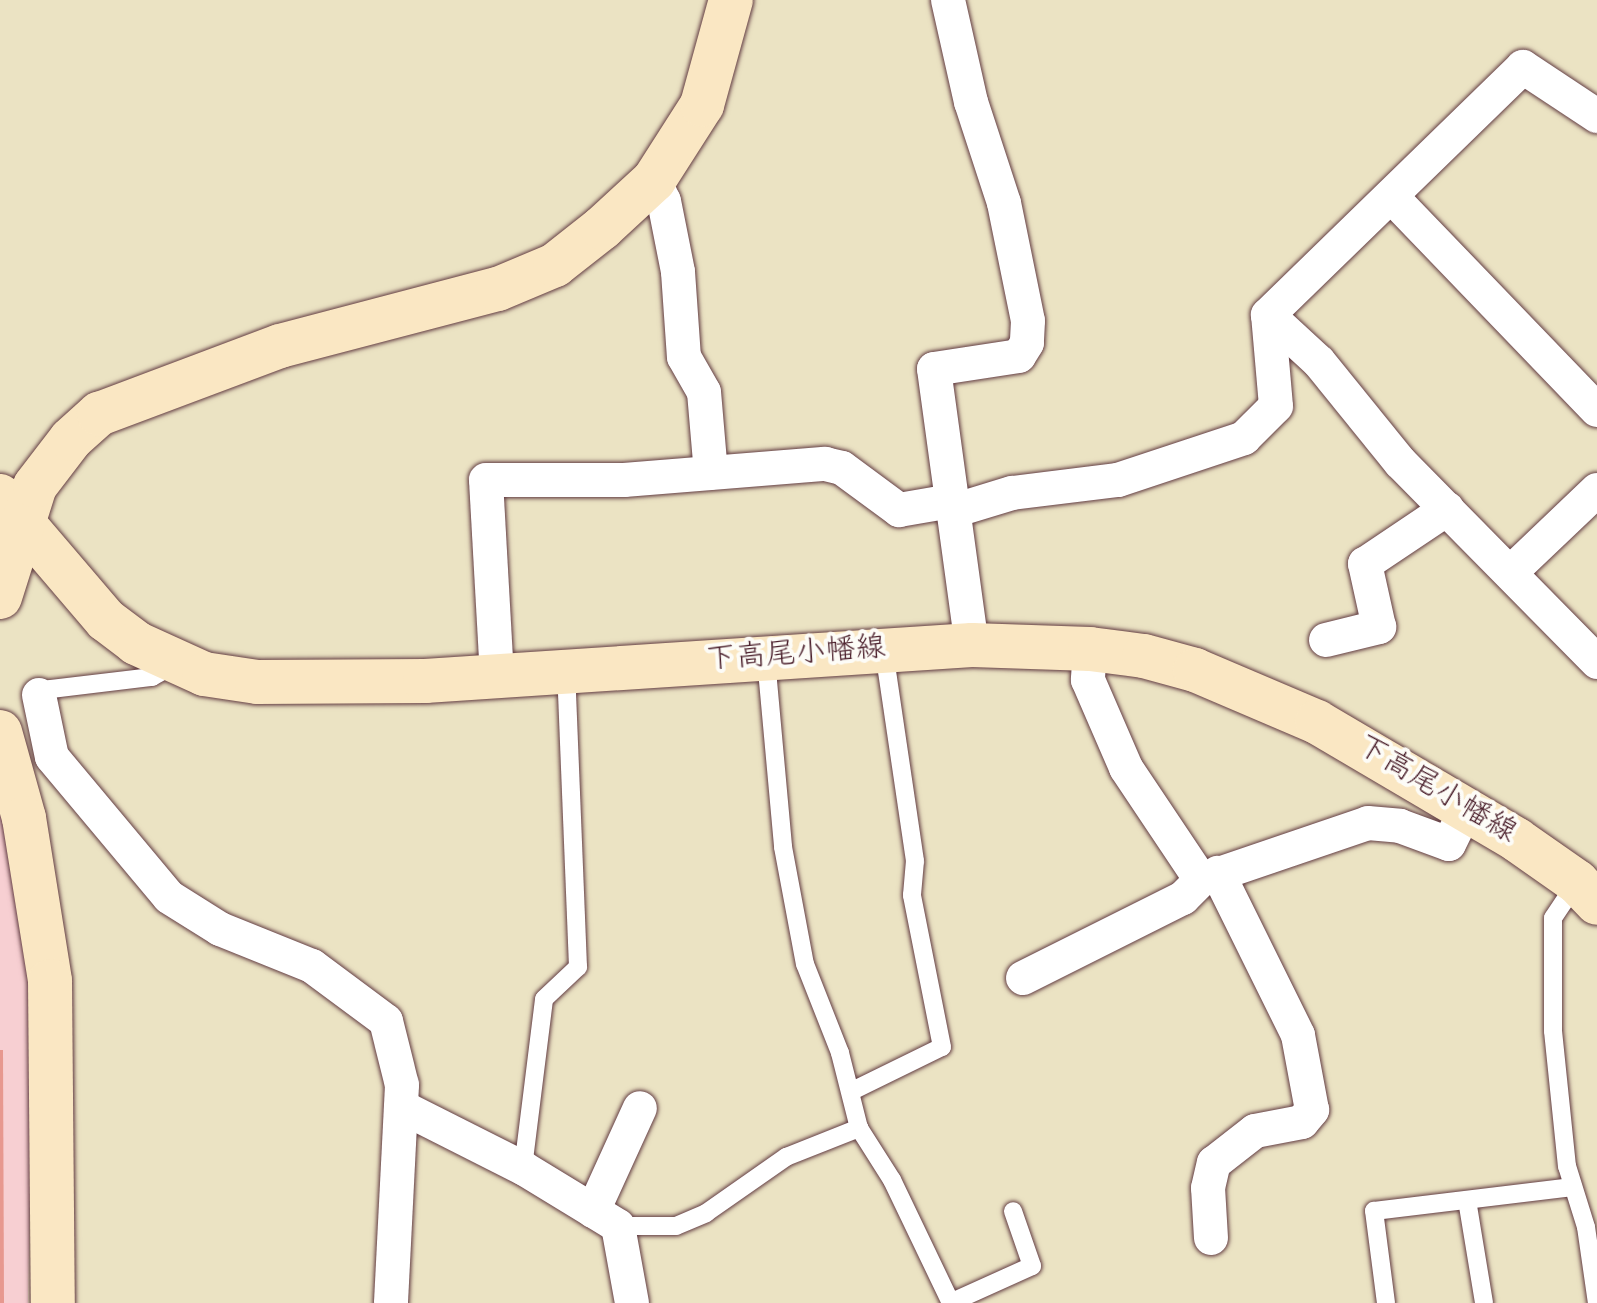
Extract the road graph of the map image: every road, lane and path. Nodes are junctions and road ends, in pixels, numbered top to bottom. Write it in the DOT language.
graph roads {
  1 [pos="731,0"];
  2 [pos="948,0"];
  3 [pos="1597,116"];
  4 [pos="654,180"];
  5 [pos="1391,196"];
  6 [pos="1268,315"];
  7 [pos="1597,410"];
  8 [pos="711,473"];
  9 [pos="1597,490"];
  10 [pos="952,506"];
  11 [pos="1447,509"];
  12 [pos="12,510"];
  13 [pos="1511,572"];
  14 [pos="0,597"];
  15 [pos="1326,640"];
  16 [pos="972,645"];
  17 [pos="1090,649"];
  18 [pos="884,651"];
  19 [pos="766,659"];
  20 [pos="1597,662"];
  21 [pos="177,663"];
  22 [pos="566,672"];
  23 [pos="497,677"];
  24 [pos="39,695"];
  25 [pos="0,732"];
  26 [pos="64,770"];
  27 [pos="13,780"];
  28 [pos="1466,809"];
  29 [pos="1210,876"];
  30 [pos="1590,890"];
  31 [pos="1023,978"];
  32 [pos="852,1091"];
  33 [pos="402,1107"];
  34 [pos="640,1108"];
  35 [pos="859,1128"];
  36 [pos="523,1168"];
  37 [pos="1571,1187"];
  38 [pos="1467,1200"];
  39 [pos="1013,1211"];
  40 [pos="606,1219"];
  41 [pos="1211,1238"];
  42 [pos="53,1303"];
  43 [pos="391,1303"];
  44 [pos="632,1303"];
  45 [pos="950,1303"];
  46 [pos="1386,1303"];
  47 [pos="1484,1303"];
  48 [pos="1597,1303"];
  1 -- 4 [label="main road"];
  2 -- 10 [label="street"];
  3 -- 5 [label="street"];
  4 -- 8 [label="street"];
  4 -- 12 [label="main road"];
  5 -- 6 [label="street"];
  5 -- 7 [label="street"];
  6 -- 10 [label="street"];
  6 -- 11 [label="street"];
  8 -- 10 [label="street"];
  8 -- 23 [label="street"];
  9 -- 13 [label="street"];
  10 -- 16 [label="street"];
  11 -- 13 [label="street"];
  11 -- 15 [label="street"];
  12 -- 14 [label="main road"];
  12 -- 21 [label="main road, 下高尾小幡線"];
  13 -- 20 [label="street"];
  16 -- 17 [label="main road, 下高尾小幡線"];
  16 -- 18 [label="main road, 下高尾小幡線"];
  17 -- 28 [label="main road, 下高尾小幡線"];
  17 -- 29 [label="street"];
  18 -- 19 [label="main road, 下高尾小幡線"];
  18 -- 32 [label="lane"];
  19 -- 22 [label="main road, 下高尾小幡線"];
  19 -- 32 [label="lane"];
  21 -- 23 [label="main road, 下高尾小幡線"];
  21 -- 24 [label="lane"];
  22 -- 23 [label="main road, 下高尾小幡線"];
  22 -- 36 [label="lane"];
  24 -- 26 [label="street"];
  25 -- 27 [label="main road"];
  26 -- 27 [label="street"];
  26 -- 33 [label="street"];
  27 -- 42 [label="main road"];
  28 -- 29 [label="street"];
  28 -- 30 [label="main road, 下高尾小幡線"];
  29 -- 31 [label="street"];
  29 -- 41 [label="street"];
  30 -- 37 [label="lane"];
  32 -- 35 [label="lane"];
  33 -- 36 [label="street"];
  33 -- 43 [label="street"];
  34 -- 40 [label="street"];
  35 -- 40 [label="lane"];
  35 -- 45 [label="lane"];
  36 -- 40 [label="street"];
  37 -- 38 [label="lane"];
  37 -- 48 [label="lane"];
  38 -- 46 [label="lane"];
  38 -- 47 [label="lane"];
  39 -- 45 [label="lane"];
  40 -- 44 [label="street"];
}
